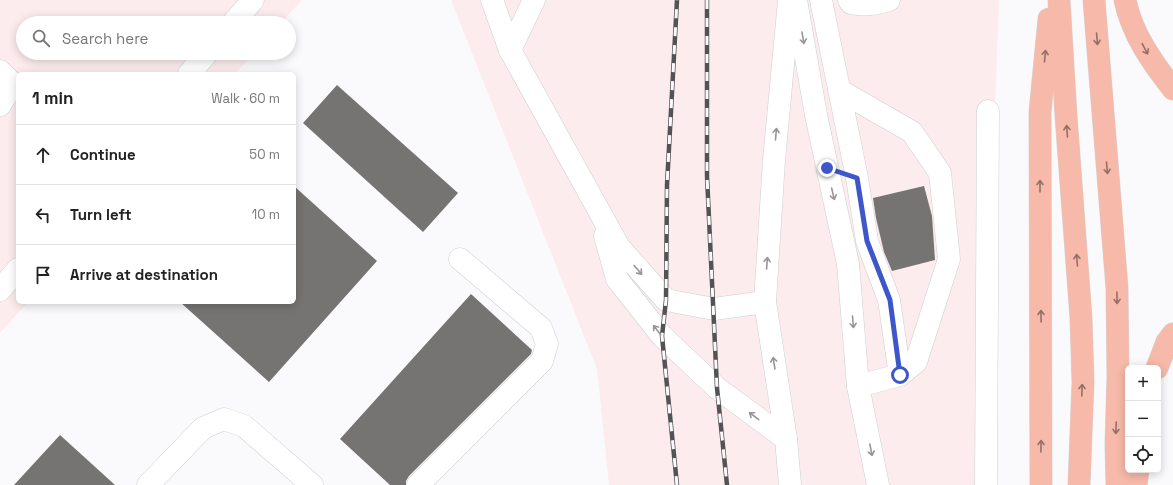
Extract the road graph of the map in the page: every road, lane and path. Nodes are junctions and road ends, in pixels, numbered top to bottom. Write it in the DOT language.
graph roads {
  1 [pos="253,0"];
  2 [pos="492,0"];
  3 [pos="534,0"];
  4 [pos="789,0"];
  5 [pos="796,0"];
  6 [pos="821,0"];
  7 [pos="849,0"];
  8 [pos="889,0"];
  9 [pos="1051,0"];
  10 [pos="1059,0"];
  11 [pos="1094,0"];
  12 [pos="1125,0"];
  13 [pos="239,16"];
  14 [pos="510,50"];
  15 [pos="201,60"];
  16 [pos="0,71"];
  17 [pos="191,72"];
  18 [pos="1173,89"];
  19 [pos="839,90"];
  20 [pos="0,105"];
  21 [pos="988,111"];
  22 [pos="827,168"];
  23 [pos="857,178"];
  24 [pos="595,202"];
  25 [pos="460,259"];
  26 [pos="16,271"];
  27 [pos="0,290"];
  28 [pos="765,302"];
  29 [pos="1173,334"];
  30 [pos="1158,365"];
  31 [pos="900,375"];
  32 [pos="858,386"];
  33 [pos="786,439"];
  34 [pos="1138,473"];
  35 [pos="148,485"];
  36 [pos="312,485"];
  37 [pos="418,485"];
  38 [pos="790,485"];
  39 [pos="878,485"];
  40 [pos="986,485"];
  41 [pos="1041,485"];
  42 [pos="1079,485"];
  43 [pos="1117,485"];
  44 [pos="1136,485"];
  1 -- 13 [label="street"];
  2 -- 14 [label="street"];
  3 -- 14 [label="street"];
  28 -- 4 [label="street, one-way"];
  5 -- 22 [label="street, one-way"];
  6 -- 19 [label="street"];
  7 -- 8 [label="street"];
  41 -- 9 [label="main road, one-way"];
  42 -- 10 [label="main road, one-way"];
  11 -- 43 [label="main road, one-way"];
  12 -- 18 [label="main road, one-way"];
  14 -- 24 [label="street"];
  15 -- 17 [label="street"];
  16 -- 20 [label="street"];
  19 -- 23 [label="street"];
  19 -- 31 [label="street"];
  21 -- 40 [label="street"];
  22 -- 23 [label="street"];
  22 -- 32 [label="street, one-way"];
  23 -- 31 [label="street"];
  24 -- 28 [label="street, one-way"];
  33 -- 24 [label="street, one-way"];
  25 -- 37 [label="street"];
  26 -- 27 [label="street"];
  33 -- 28 [label="street, one-way"];
  29 -- 30 [label="main road"];
  31 -- 32 [label="street"];
  32 -- 39 [label="street, one-way"];
  33 -- 38 [label="street"];
  34 -- 44 [label="main road"];
  35 -- 36 [label="street"];
}
